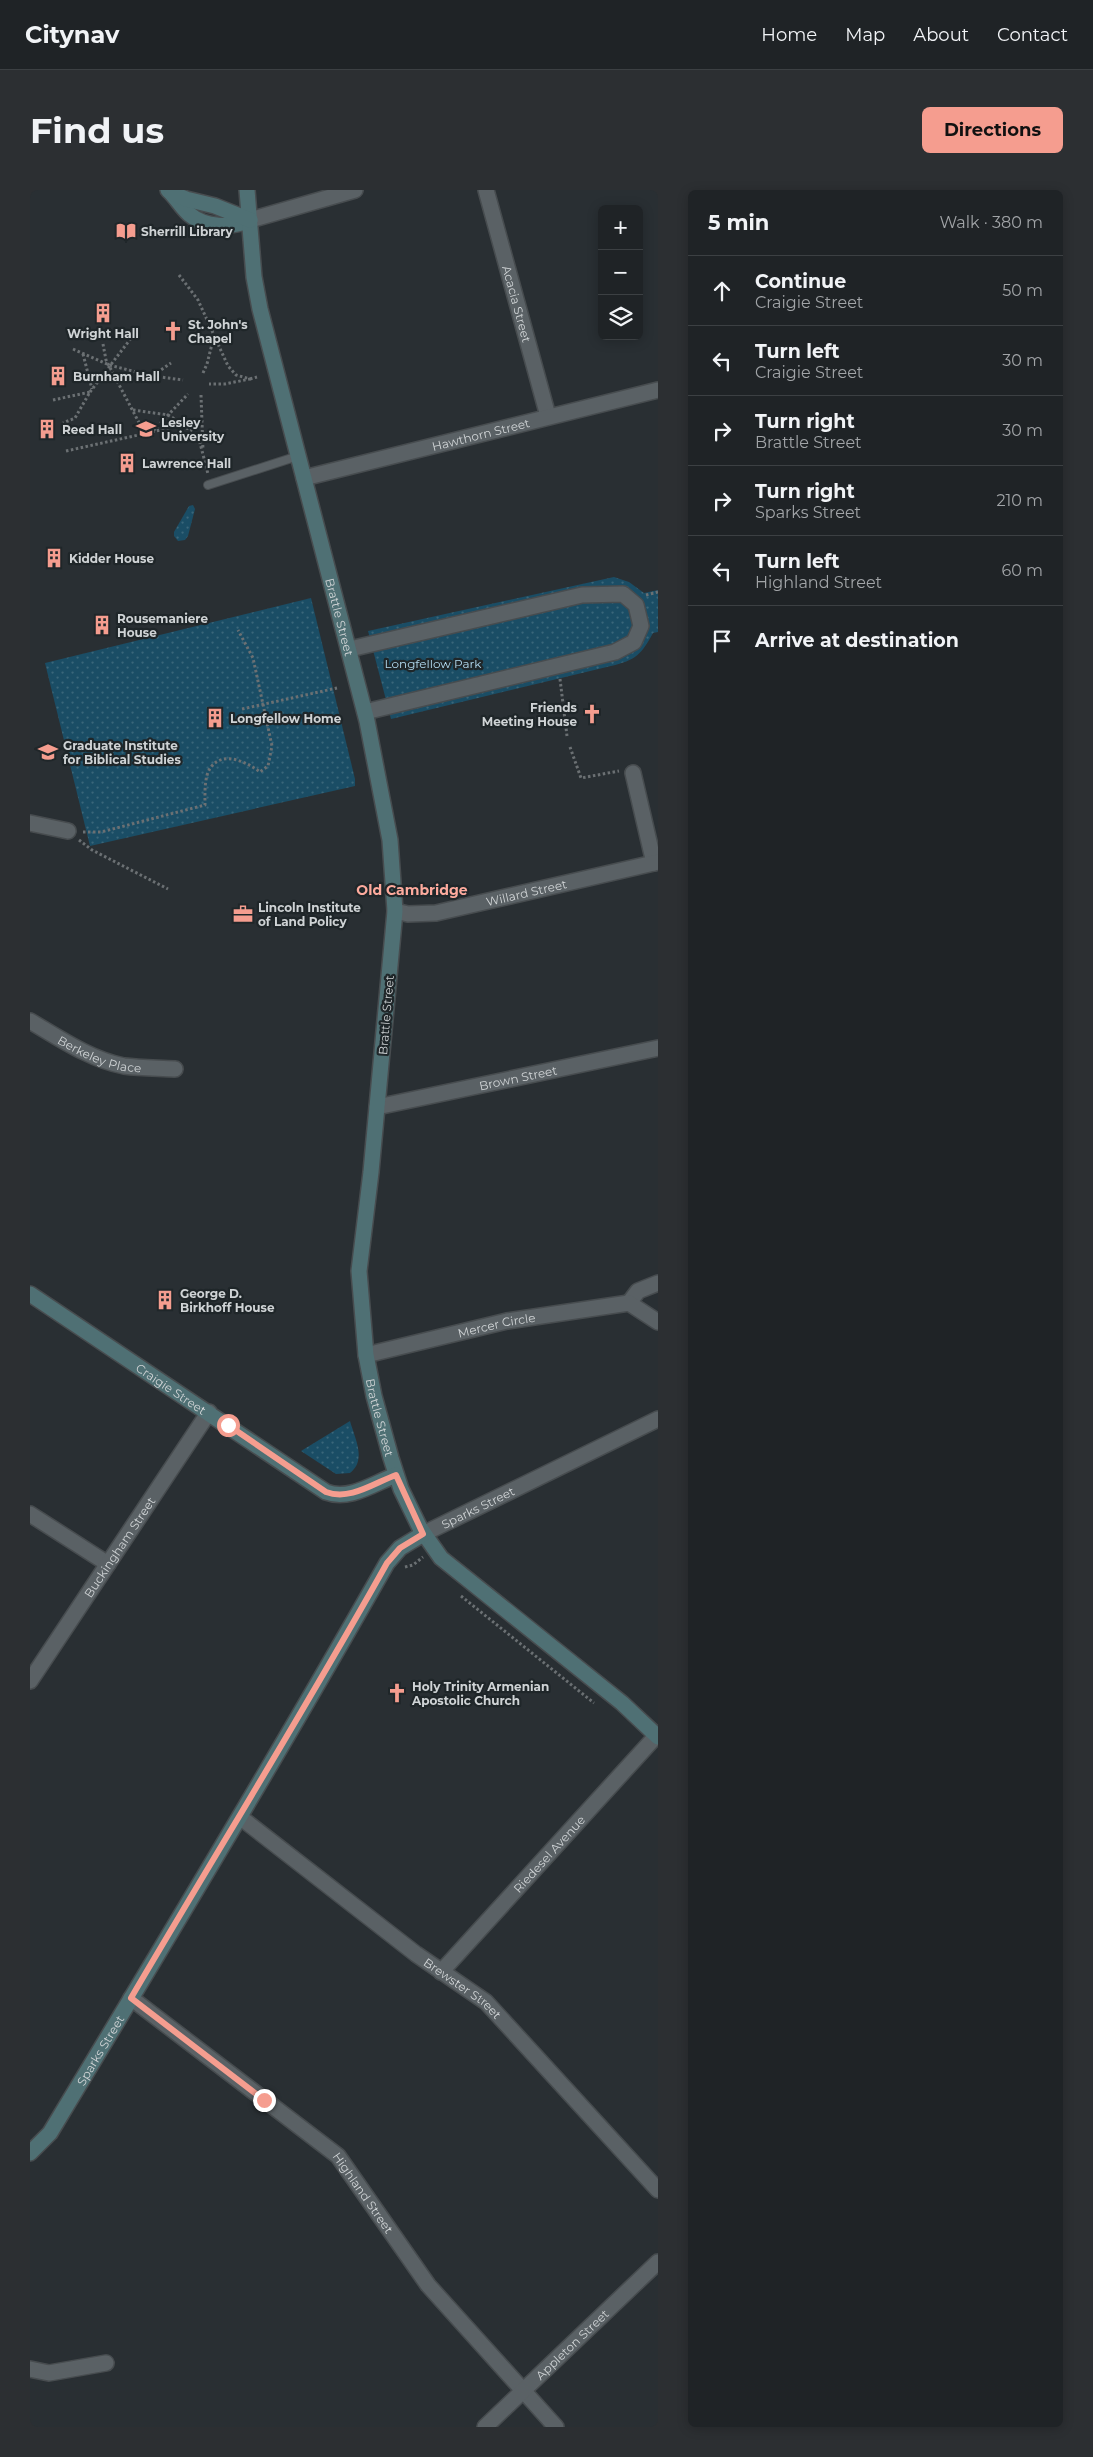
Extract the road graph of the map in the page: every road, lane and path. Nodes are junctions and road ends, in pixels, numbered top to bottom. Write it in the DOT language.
graph roads {
  1 [pos="247,190"];
  2 [pos="354,190"];
  3 [pos="486,190"];
  4 [pos="169,191"];
  5 [pos="250,220"];
  6 [pos="179,275"];
  7 [pos="135,333"];
  8 [pos="214,336"];
  9 [pos="103,344"];
  10 [pos="73,349"];
  11 [pos="83,354"];
  12 [pos="172,363"];
  13 [pos="109,365"];
  14 [pos="203,373"];
  15 [pos="152,376"];
  16 [pos="257,377"];
  17 [pos="250,379"];
  18 [pos="183,380"];
  19 [pos="209,384"];
  20 [pos="658,390"];
  21 [pos="91,391"];
  22 [pos="188,394"];
  23 [pos="201,395"];
  24 [pos="53,400"];
  25 [pos="132,410"];
  26 [pos="168,415"];
  27 [pos="548,416"];
  28 [pos="63,424"];
  29 [pos="191,429"];
  30 [pos="152,432"];
  31 [pos="144,434"];
  32 [pos="66,451"];
  33 [pos="298,456"];
  34 [pos="203,458"];
  35 [pos="304,478"];
  36 [pos="209,484"];
  37 [pos="658,592"];
  38 [pos="642,596"];
  39 [pos="238,630"];
  40 [pos="350,649"];
  41 [pos="557,665"];
  42 [pos="336,688"];
  43 [pos="263,704"];
  44 [pos="242,709"];
  45 [pos="365,712"];
  46 [pos="567,736"];
  47 [pos="570,747"];
  48 [pos="633,773"];
  49 [pos="30,822"];
  50 [pos="68,831"];
  51 [pos="656,863"];
  52 [pos="168,889"];
  53 [pos="394,912"];
  54 [pos="30,1021"];
  55 [pos="658,1048"];
  56 [pos="175,1069"];
  57 [pos="377,1107"];
  58 [pos="658,1283"];
  59 [pos="30,1294"];
  60 [pos="629,1303"];
  61 [pos="658,1322"];
  62 [pos="366,1355"];
  63 [pos="208,1412"];
  64 [pos="658,1419"];
  65 [pos="396,1475"];
  66 [pos="30,1514"];
  67 [pos="423,1534"];
  68 [pos="108,1564"];
  69 [pos="30,1681"];
  70 [pos="658,1736"];
  71 [pos="240,1818"];
  72 [pos="441,1972"];
  73 [pos="131,1998"];
  74 [pos="30,2153"];
  75 [pos="658,2190"];
  76 [pos="658,2262"];
  77 [pos="106,2363"];
  78 [pos="30,2369"];
  79 [pos="523,2392"];
  80 [pos="484,2427"];
  81 [pos="556,2427"];
  1 -- 5 [label="main road, Brattle Street"];
  2 -- 5 [label="street"];
  3 -- 27 [label="street, Acacia Street"];
  4 -- 5 [label="main road"];
  5 -- 33 [label="main road, Brattle Street"];
  6 -- 8 [label="path"];
  7 -- 13 [label="path"];
  8 -- 14 [label="path"];
  8 -- 17 [label="path"];
  9 -- 13 [label="path"];
  10 -- 11 [label="path"];
  11 -- 13 [label="path"];
  11 -- 21 [label="path"];
  12 -- 15 [label="path"];
  13 -- 15 [label="path"];
  13 -- 21 [label="path"];
  13 -- 25 [label="path"];
  15 -- 18 [label="path"];
  16 -- 17 [label="path"];
  17 -- 19 [label="path"];
  20 -- 27 [label="street, Hawthorn Street"];
  21 -- 24 [label="path"];
  21 -- 28 [label="path"];
  22 -- 26 [label="path"];
  23 -- 34 [label="path"];
  25 -- 26 [label="path"];
  25 -- 31 [label="path"];
  26 -- 29 [label="path"];
  26 -- 30 [label="path"];
  27 -- 35 [label="street, Hawthorn Street"];
  29 -- 30 [label="path"];
  29 -- 34 [label="path"];
  30 -- 31 [label="path"];
  31 -- 32 [label="path"];
  33 -- 35 [label="main road, Brattle Street"];
  33 -- 36 [label="lane"];
  34 -- 36 [label="path"];
  35 -- 40 [label="main road, Brattle Street"];
  37 -- 38 [label="path"];
  39 -- 43 [label="path"];
  40 -- 41 [label="street"];
  40 -- 45 [label="main road, Brattle Street"];
  41 -- 45 [label="street"];
  41 -- 46 [label="path"];
  42 -- 43 [label="path"];
  43 -- 44 [label="path"];
  43 -- 50 [label="path"];
  45 -- 53 [label="main road, Brattle Street"];
  47 -- 48 [label="path"];
  48 -- 51 [label="street"];
  49 -- 50 [label="street"];
  50 -- 52 [label="path"];
  51 -- 53 [label="street, Willard Street"];
  53 -- 57 [label="main road, Brattle Street"];
  54 -- 56 [label="street, Berkeley Place"];
  55 -- 57 [label="street, Brown Street"];
  57 -- 62 [label="main road, Brattle Street"];
  58 -- 60 [label="street"];
  59 -- 63 [label="main road, Craigie Street"];
  60 -- 61 [label="street"];
  60 -- 62 [label="street, Mercer Circle"];
  62 -- 65 [label="main road, Brattle Street"];
  63 -- 65 [label="main road, Craigie Street"];
  63 -- 68 [label="street, Buckingham Street"];
  64 -- 67 [label="street, Sparks Street"];
  65 -- 67 [label="main road, Brattle Street"];
  66 -- 68 [label="street"];
  67 -- 70 [label="main road, Brattle Street"];
  67 -- 71 [label="main road, Sparks Street"];
  68 -- 69 [label="street, Buckingham Street"];
  70 -- 72 [label="street, Riedesel Avenue"];
  71 -- 72 [label="street, Brewster Street"];
  71 -- 73 [label="main road, Sparks Street"];
  72 -- 75 [label="street, Brewster Street"];
  73 -- 74 [label="main road, Sparks Street"];
  73 -- 79 [label="street, Highland Street"];
  76 -- 79 [label="street, Appleton Street"];
  77 -- 78 [label="street"];
  79 -- 80 [label="street, Appleton Street"];
  79 -- 81 [label="street, Highland Street"];
}
